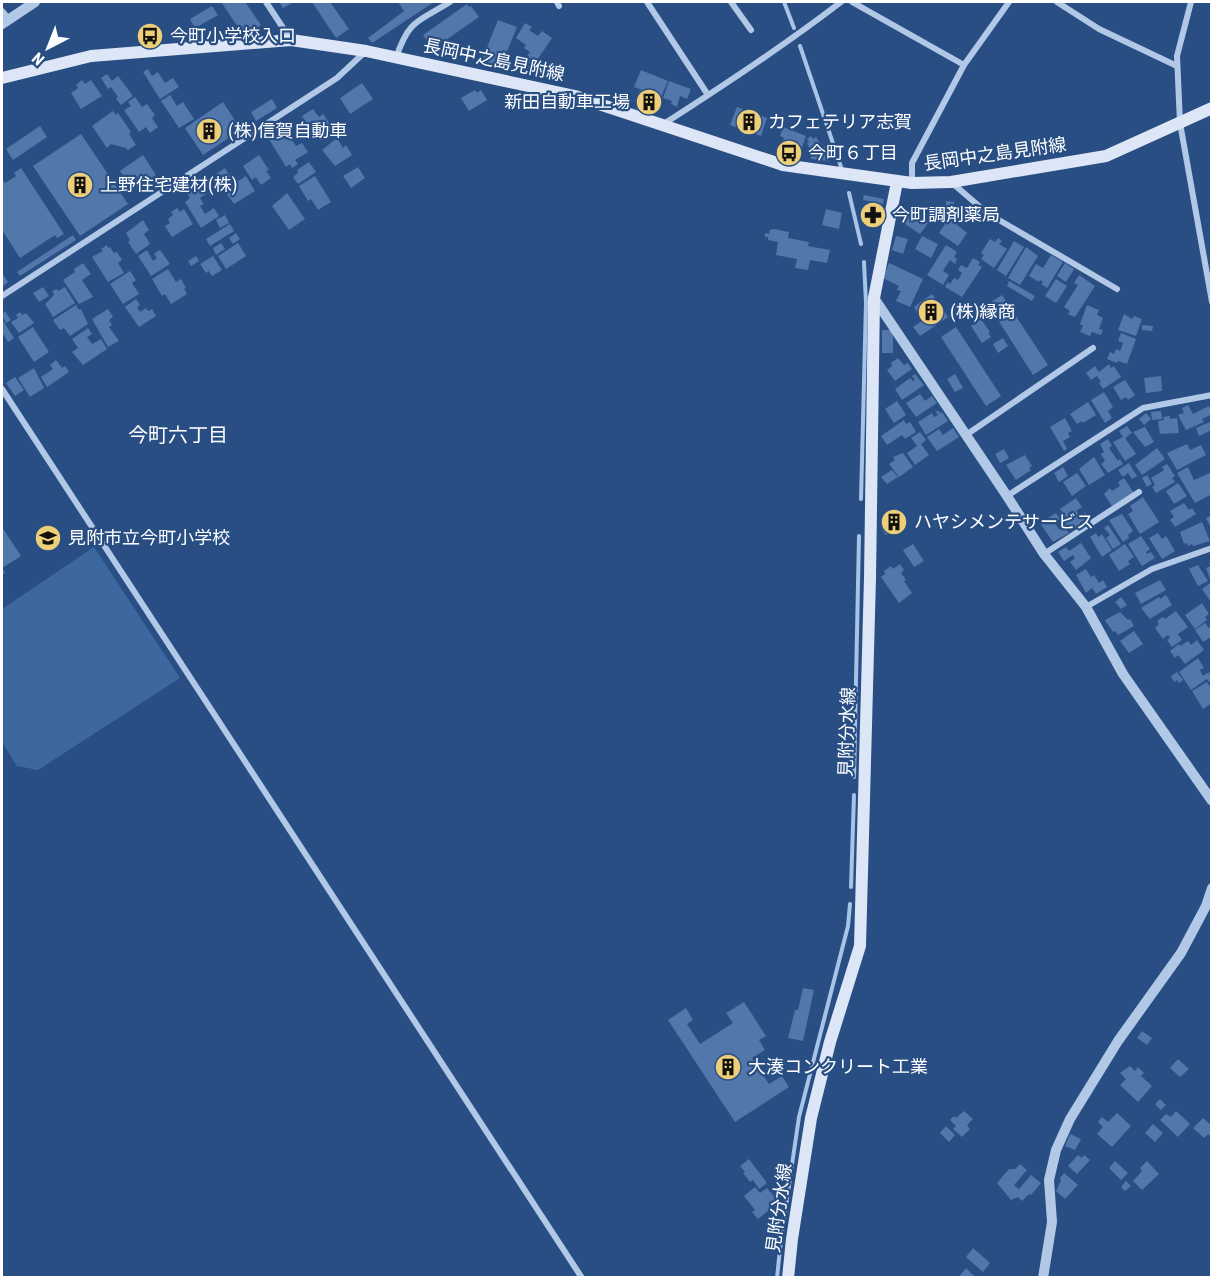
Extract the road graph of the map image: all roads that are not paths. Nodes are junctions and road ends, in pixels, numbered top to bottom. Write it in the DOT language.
graph roads {
  1 [pos="35,2"];
  2 [pos="266,2"];
  3 [pos="450,2"];
  4 [pos="647,2"];
  5 [pos="731,2"];
  6 [pos="842,2"];
  7 [pos="852,2"];
  8 [pos="1009,2"];
  9 [pos="1057,2"];
  10 [pos="1191,2"];
  11 [pos="4,18"];
  12 [pos="751,30"];
  13 [pos="291,40"];
  14 [pos="366,51"];
  15 [pos="396,58"];
  16 [pos="964,65"];
  17 [pos="1178,66"];
  18 [pos="2,78"];
  19 [pos="708,95"];
  20 [pos="1212,108"];
  21 [pos="1180,123"];
  22 [pos="661,125"];
  23 [pos="897,182"];
  24 [pos="951,182"];
  25 [pos="912,183"];
  26 [pos="1117,289"];
  27 [pos="2,296"];
  28 [pos="874,298"];
  29 [pos="1212,302"];
  30 [pos="1093,348"];
  31 [pos="2,389"];
  32 [pos="1212,395"];
  33 [pos="966,435"];
  34 [pos="1139,492"];
  35 [pos="1008,496"];
  36 [pos="1212,548"];
  37 [pos="1044,554"];
  38 [pos="1086,608"];
  39 [pos="1212,801"];
  40 [pos="1212,888"];
  41 [pos="582,1278"];
  42 [pos="788,1278"];
  43 [pos="1043,1278"];
  1 -- 11 [label="street"];
  2 -- 13 [label="street"];
  3 -- 15 [label="street"];
  4 -- 19 [label="street"];
  5 -- 12 [label="street"];
  6 -- 19 [label="street"];
  7 -- 16 [label="street"];
  8 -- 16 [label="street"];
  9 -- 17 [label="street"];
  10 -- 17 [label="street"];
  13 -- 14 [label="main road, 長岡中之島見附線"];
  13 -- 18 [label="main road, 長岡中之島見附線"];
  14 -- 15 [label="main road, 長岡中之島見附線"];
  14 -- 27 [label="street"];
  15 -- 22 [label="main road, 長岡中之島見附線"];
  16 -- 25 [label="street"];
  17 -- 21 [label="street"];
  19 -- 22 [label="street"];
  20 -- 21 [label="main road, 長岡中之島見附線"];
  21 -- 24 [label="main road, 長岡中之島見附線"];
  21 -- 29 [label="street"];
  22 -- 23 [label="main road, 長岡中之島見附線"];
  23 -- 25 [label="main road, 長岡中之島見附線"];
  23 -- 28 [label="main road, 見附分水線"];
  24 -- 25 [label="main road, 長岡中之島見附線"];
  24 -- 26 [label="street"];
  28 -- 33 [label="street"];
  28 -- 42 [label="main road, 見附分水線"];
  30 -- 33 [label="street"];
  31 -- 41 [label="street"];
  32 -- 35 [label="street"];
  33 -- 35 [label="street"];
  34 -- 37 [label="street"];
  35 -- 37 [label="street"];
  36 -- 38 [label="street"];
  37 -- 38 [label="street"];
  38 -- 39 [label="street"];
  40 -- 43 [label="street"];
}
